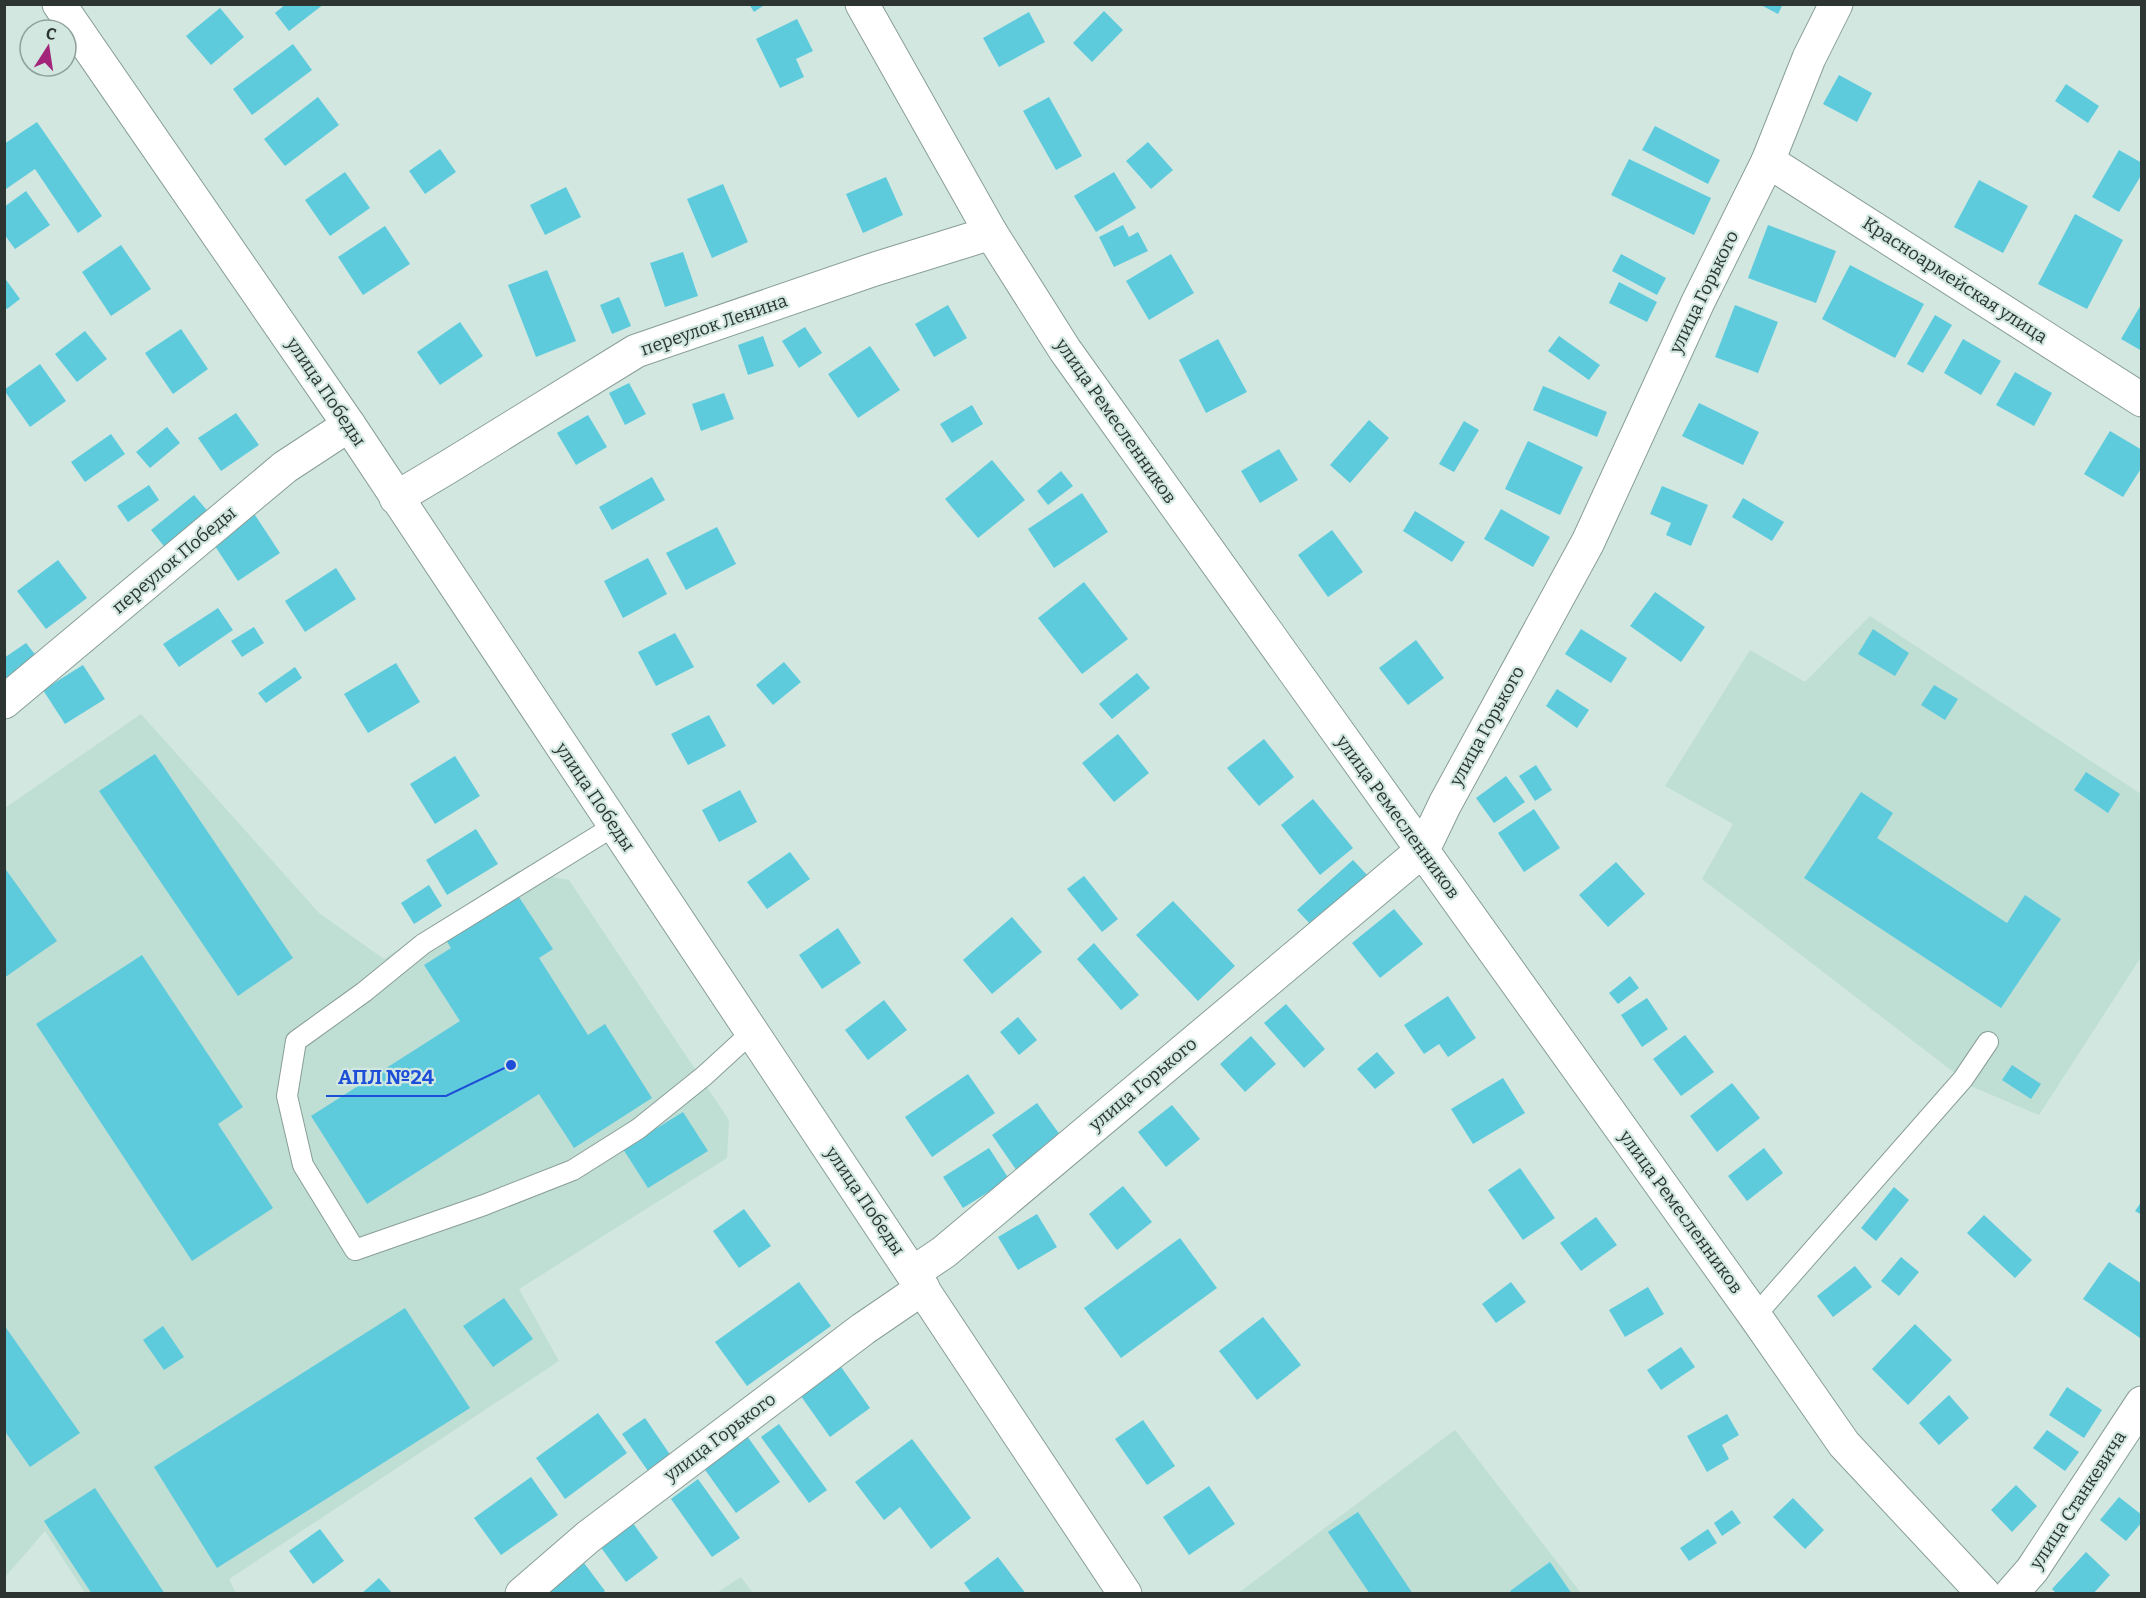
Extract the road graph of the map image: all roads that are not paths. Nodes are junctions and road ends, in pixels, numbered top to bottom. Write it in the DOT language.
graph roads {
  1 [pos="59,4"];
  2 [pos="862,4"];
  3 [pos="1836,4"];
  4 [pos="1768,160"];
  5 [pos="991,233"];
  6 [pos="2142,400"];
  7 [pos="349,424"];
  8 [pos="396,498"];
  9 [pos="4,702"];
  10 [pos="614,826"];
  11 [pos="1423,850"];
  12 [pos="752,1032"];
  13 [pos="1988,1042"];
  14 [pos="918,1281"];
  15 [pos="1755,1316"];
  16 [pos="2142,1403"];
  17 [pos="522,1593"];
  18 [pos="1125,1593"];
  19 [pos="1984,1593"];
  20 [pos="2011,1593"];
  1 -- 7 [label="street, улица Победы"];
  2 -- 5 [label="street, улица Ремесленников"];
  3 -- 4 [label="street, улица Горького"];
  4 -- 6 [label="street, Красноармейская улица"];
  4 -- 11 [label="street, улица Горького"];
  5 -- 8 [label="street, переулок Ленина"];
  5 -- 11 [label="street, улица Ремесленников"];
  7 -- 8 [label="street, улица Победы"];
  7 -- 9 [label="street, переулок Победы"];
  8 -- 10 [label="street, улица Победы"];
  10 -- 12 [label="street, улица Победы"];
  10 -- 12 [label="lane"];
  11 -- 14 [label="street, улица Горького"];
  11 -- 15 [label="street, улица Ремесленников"];
  12 -- 14 [label="street, улица Победы"];
  13 -- 15 [label="lane"];
  14 -- 17 [label="street, улица Горького"];
  14 -- 18 [label="street, улица Победы"];
  15 -- 19 [label="street, улица Ремесленников"];
  16 -- 20 [label="street, улица Станкевича"];
}
